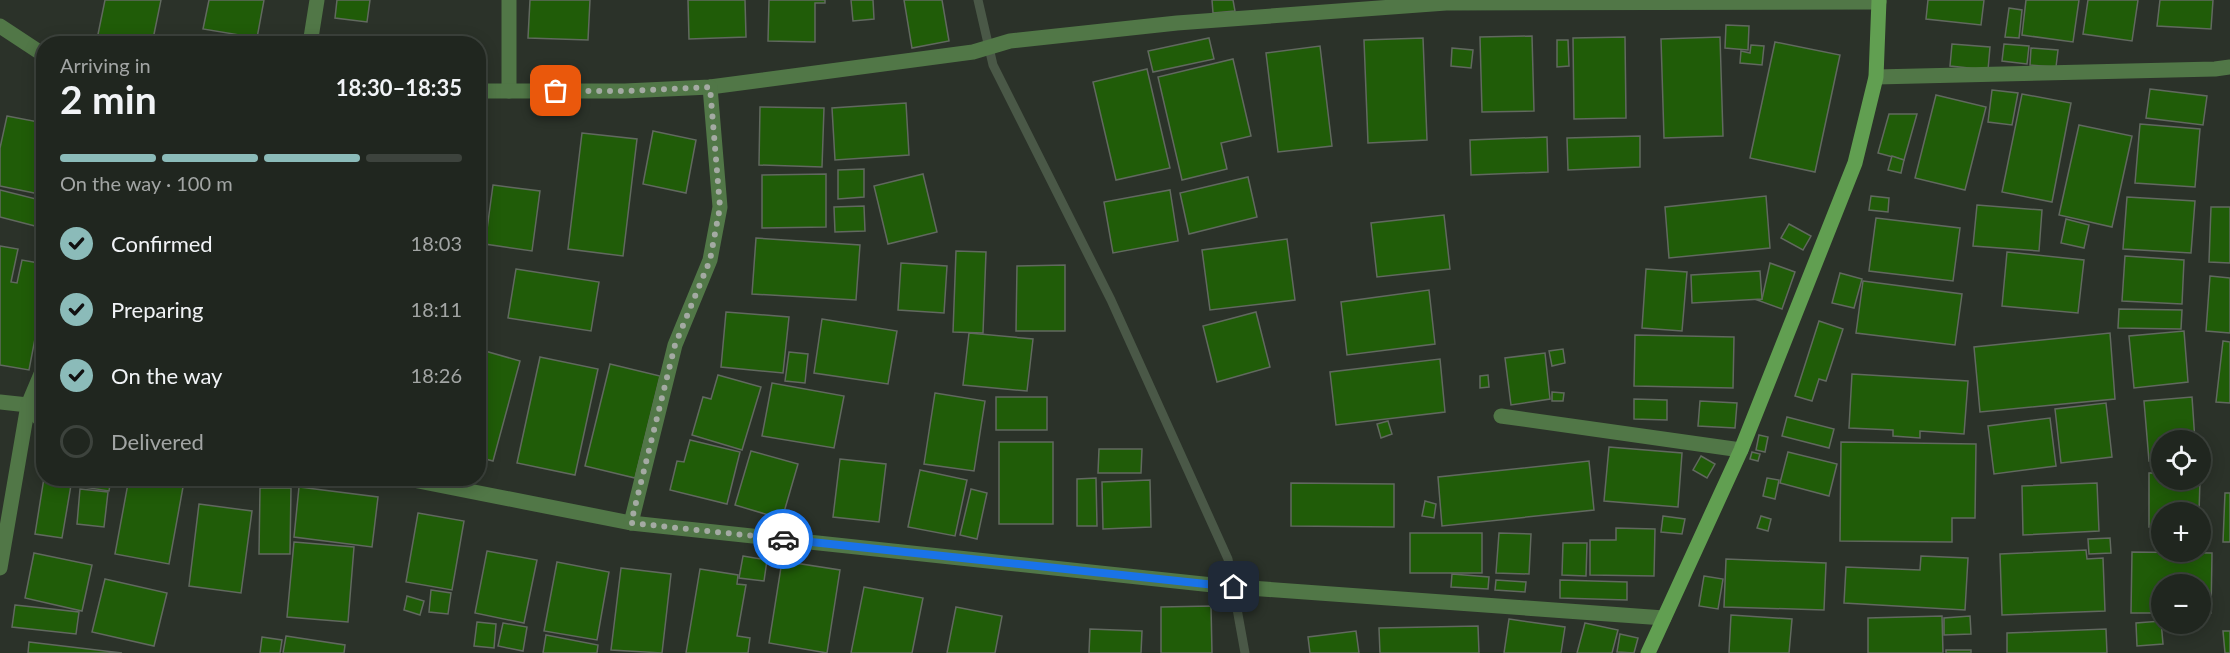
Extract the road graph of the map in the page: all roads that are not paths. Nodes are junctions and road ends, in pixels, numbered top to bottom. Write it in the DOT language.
graph roads {
  1 [pos="317,0"];
  2 [pos="508,0"];
  3 [pos="1879,1"];
  4 [pos="0,26"];
  5 [pos="311,36"];
  6 [pos="36,50"];
  7 [pos="2230,67"];
  8 [pos="1876,77"];
  9 [pos="710,87"];
  10 [pos="486,91"];
  11 [pos="509,91"];
  12 [pos="36,386"];
  13 [pos="0,402"];
  14 [pos="28,405"];
  15 [pos="36,414"];
  16 [pos="1501,416"];
  17 [pos="1741,450"];
  18 [pos="444,486"];
  19 [pos="631,523"];
  20 [pos="0,568"];
  21 [pos="1664,618"];
  22 [pos="1648,653"];
  1 -- 5 [label="street"];
  2 -- 11 [label="street"];
  3 -- 8 [label="street"];
  3 -- 9 [label="street"];
  4 -- 6 [label="street"];
  7 -- 8 [label="street"];
  8 -- 17 [label="street"];
  9 -- 11 [label="street"];
  9 -- 19 [label="street"];
  10 -- 11 [label="street"];
  12 -- 14 [label="street"];
  13 -- 14 [label="street"];
  14 -- 15 [label="street"];
  14 -- 20 [label="street"];
  16 -- 17 [label="street"];
  17 -- 21 [label="street"];
  18 -- 19 [label="street"];
  19 -- 21 [label="street"];
  21 -- 22 [label="street"];
}
